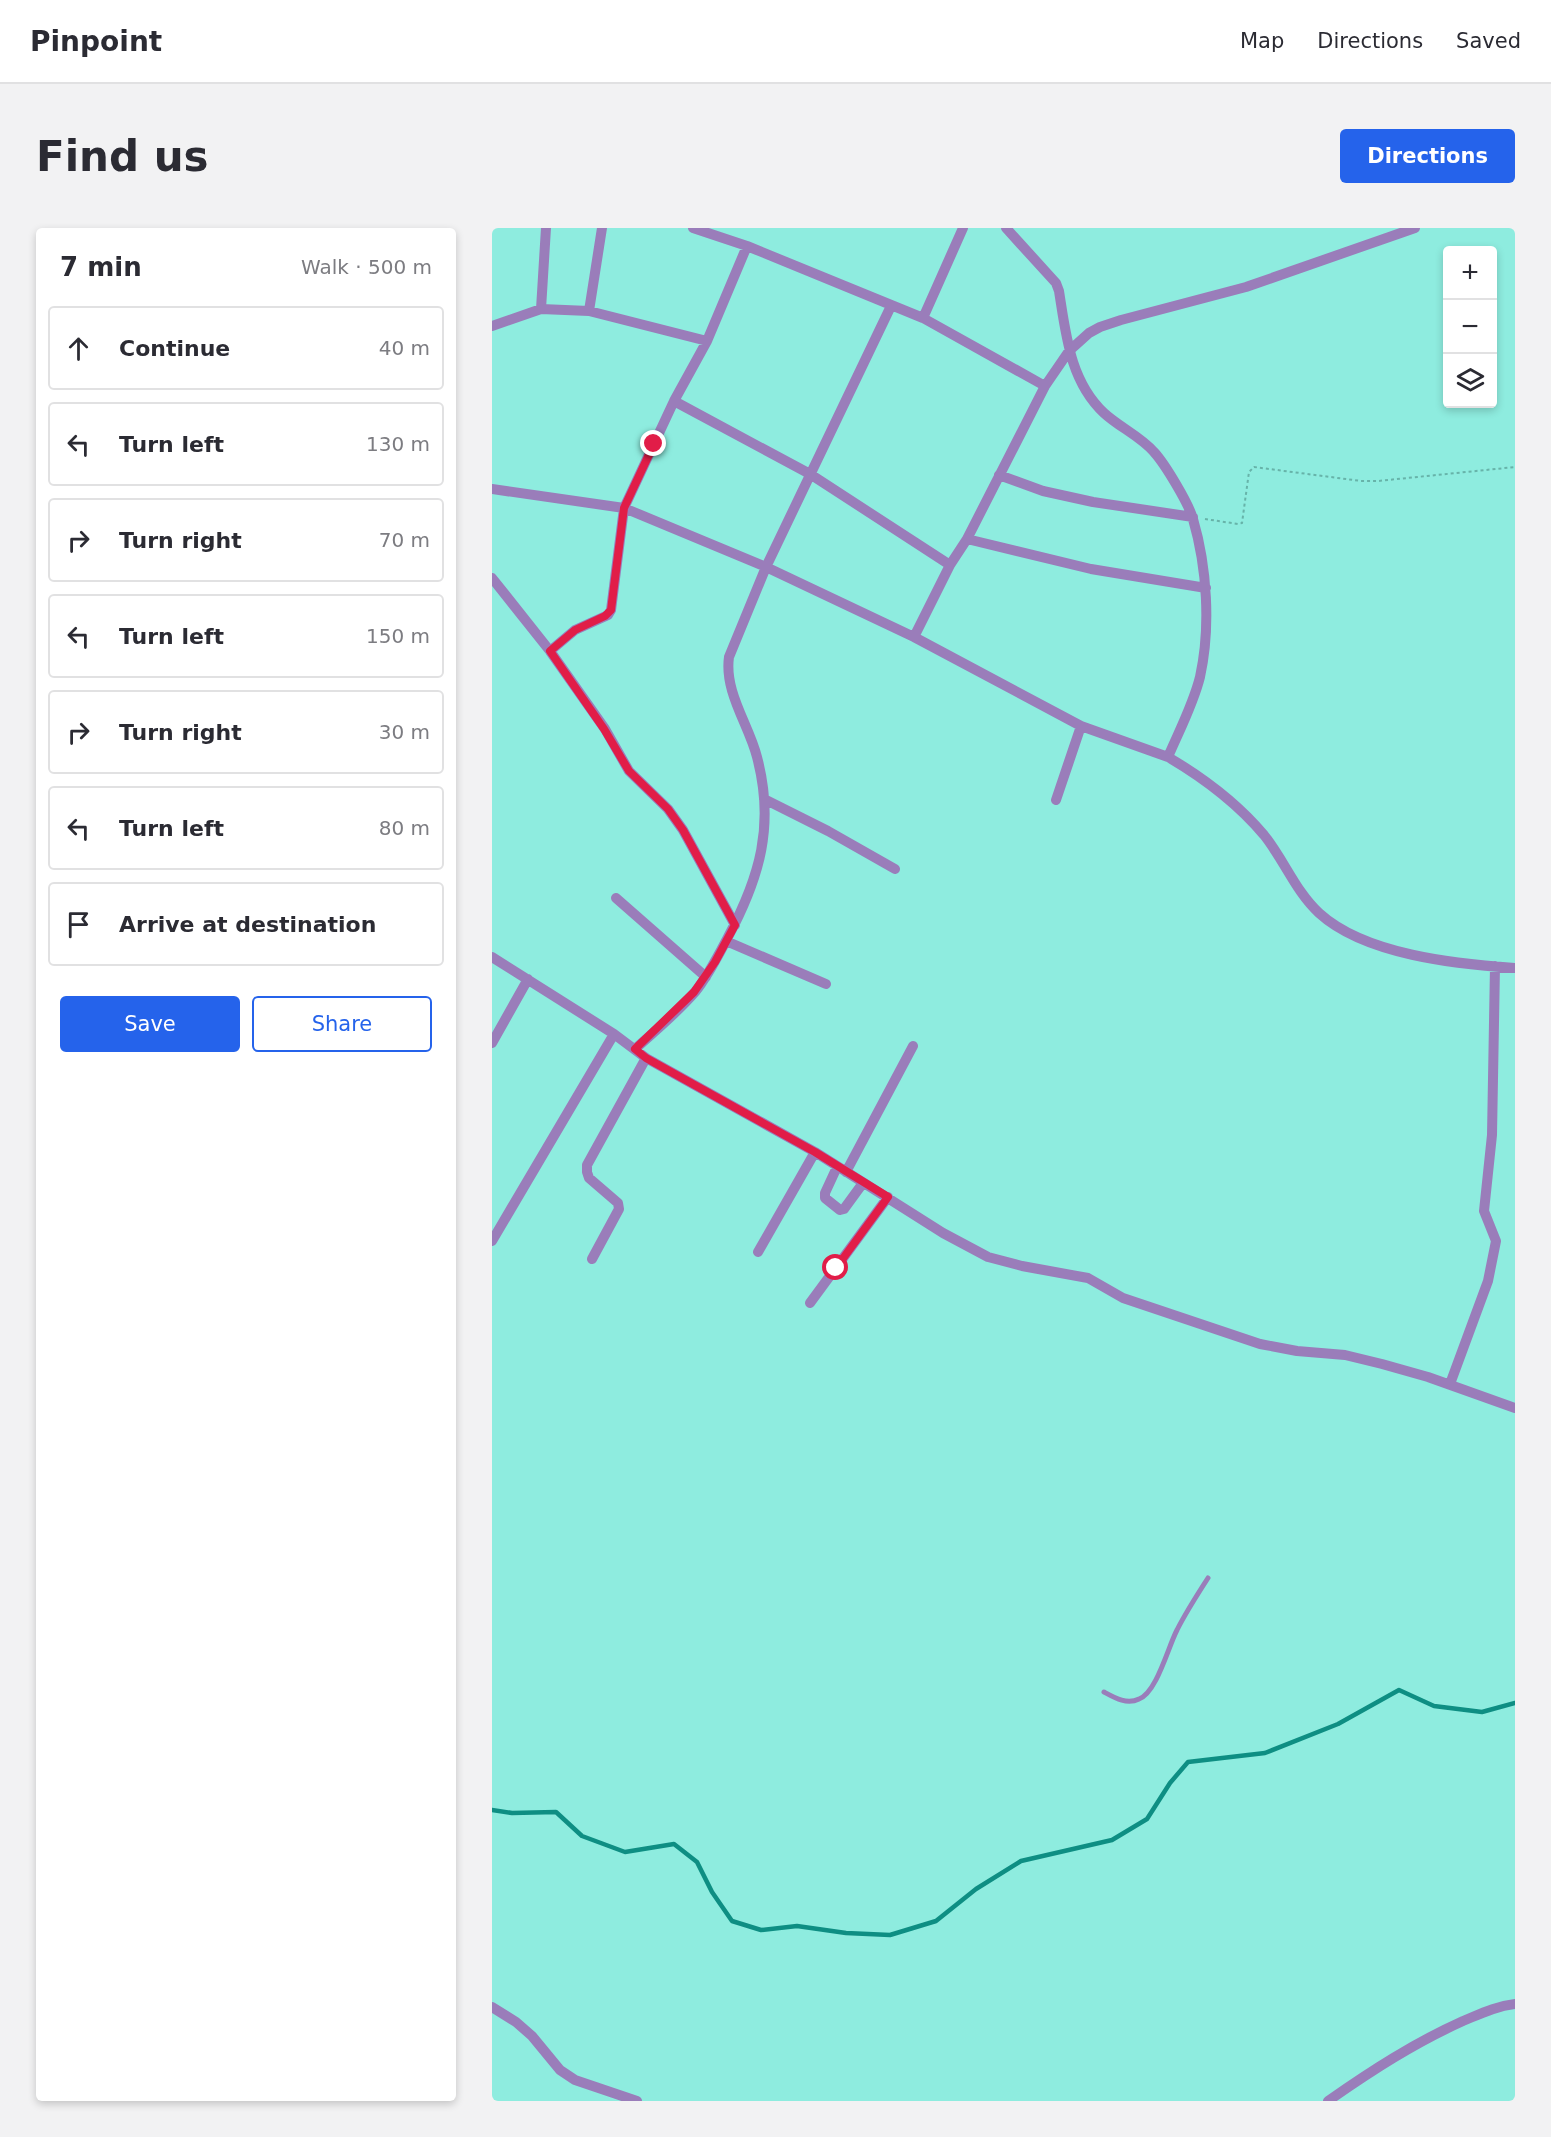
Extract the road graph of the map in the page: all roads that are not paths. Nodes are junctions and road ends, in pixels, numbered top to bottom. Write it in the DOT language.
graph roads {
  1 [pos="546,228"];
  2 [pos="602,228"];
  3 [pos="963,228"];
  4 [pos="1006,228"];
  5 [pos="1415,228"];
  6 [pos="700,229"];
  7 [pos="747,246"];
  8 [pos="891,306"];
  9 [pos="541,309"];
  10 [pos="589,312"];
  11 [pos="922,318"];
  12 [pos="492,326"];
  13 [pos="707,341"];
  14 [pos="1069,351"];
  15 [pos="1045,386"];
  16 [pos="674,401"];
  17 [pos="810,474"];
  18 [pos="999,476"];
  19 [pos="492,489"];
  20 [pos="624,508"];
  21 [pos="1193,517"];
  22 [pos="967,539"];
  23 [pos="950,565"];
  24 [pos="766,567"];
  25 [pos="492,578"];
  26 [pos="1206,588"];
  27 [pos="914,638"];
  28 [pos="550,651"];
  29 [pos="1081,726"];
  30 [pos="1168,757"];
  31 [pos="764,799"];
  32 [pos="1056,800"];
  33 [pos="895,869"];
  34 [pos="616,898"];
  35 [pos="735,925"];
  36 [pos="726,941"];
  37 [pos="492,957"];
  38 [pos="1495,966"];
  39 [pos="1515,968"];
  40 [pos="706,977"];
  41 [pos="528,979"];
  42 [pos="826,984"];
  43 [pos="614,1034"];
  44 [pos="492,1043"];
  45 [pos="913,1046"];
  46 [pos="635,1049"];
  47 [pos="646,1058"];
  48 [pos="815,1152"];
  49 [pos="842,1169"];
  50 [pos="863,1183"];
  51 [pos="888,1197"];
  52 [pos="492,1241"];
  53 [pos="758,1252"];
  54 [pos="592,1260"];
  55 [pos="810,1303"];
  56 [pos="1450,1384"];
  57 [pos="1515,1408"];
  58 [pos="1208,1578"];
  59 [pos="1104,1692"];
  60 [pos="1515,2004"];
  61 [pos="492,2007"];
  62 [pos="637,2101"];
  63 [pos="1328,2101"];
  1 -- 9 [label="street"];
  2 -- 10 [label="street"];
  3 -- 11 [label="street"];
  4 -- 14 [label="street"];
  5 -- 14 [label="street"];
  6 -- 7 [label="street"];
  7 -- 8 [label="street"];
  7 -- 13 [label="street"];
  8 -- 11 [label="street"];
  8 -- 17 [label="street"];
  9 -- 10 [label="street"];
  9 -- 12 [label="street"];
  10 -- 13 [label="street"];
  11 -- 15 [label="street"];
  13 -- 16 [label="street"];
  14 -- 15 [label="street"];
  14 -- 21 [label="street"];
  15 -- 18 [label="street"];
  16 -- 17 [label="street"];
  16 -- 20 [label="street"];
  17 -- 23 [label="street"];
  17 -- 24 [label="street"];
  18 -- 21 [label="street"];
  18 -- 22 [label="street"];
  19 -- 20 [label="street"];
  20 -- 24 [label="street"];
  20 -- 28 [label="street"];
  21 -- 26 [label="street"];
  22 -- 23 [label="street"];
  22 -- 26 [label="street"];
  23 -- 27 [label="street"];
  24 -- 27 [label="street"];
  24 -- 31 [label="street"];
  25 -- 28 [label="street"];
  26 -- 30 [label="street"];
  27 -- 29 [label="street"];
  28 -- 35 [label="street"];
  29 -- 30 [label="street"];
  29 -- 32 [label="street"];
  30 -- 38 [label="street"];
  31 -- 33 [label="street"];
  31 -- 35 [label="street"];
  34 -- 40 [label="street"];
  35 -- 36 [label="street"];
  36 -- 40 [label="street"];
  36 -- 42 [label="street"];
  37 -- 41 [label="street"];
  38 -- 39 [label="street"];
  38 -- 56 [label="street"];
  40 -- 46 [label="street"];
  41 -- 43 [label="street"];
  41 -- 44 [label="street"];
  43 -- 46 [label="street"];
  43 -- 52 [label="street"];
  45 -- 49 [label="street"];
  46 -- 47 [label="street"];
  47 -- 48 [label="street"];
  47 -- 54 [label="street"];
  48 -- 49 [label="street"];
  48 -- 53 [label="street"];
  49 -- 50 [label="street"];
  49 -- 50 [label="street"];
  50 -- 51 [label="street"];
  51 -- 55 [label="street"];
  51 -- 56 [label="street"];
  56 -- 57 [label="street"];
  58 -- 59 [label="lane"];
  60 -- 63 [label="street"];
  61 -- 62 [label="street"];
}
